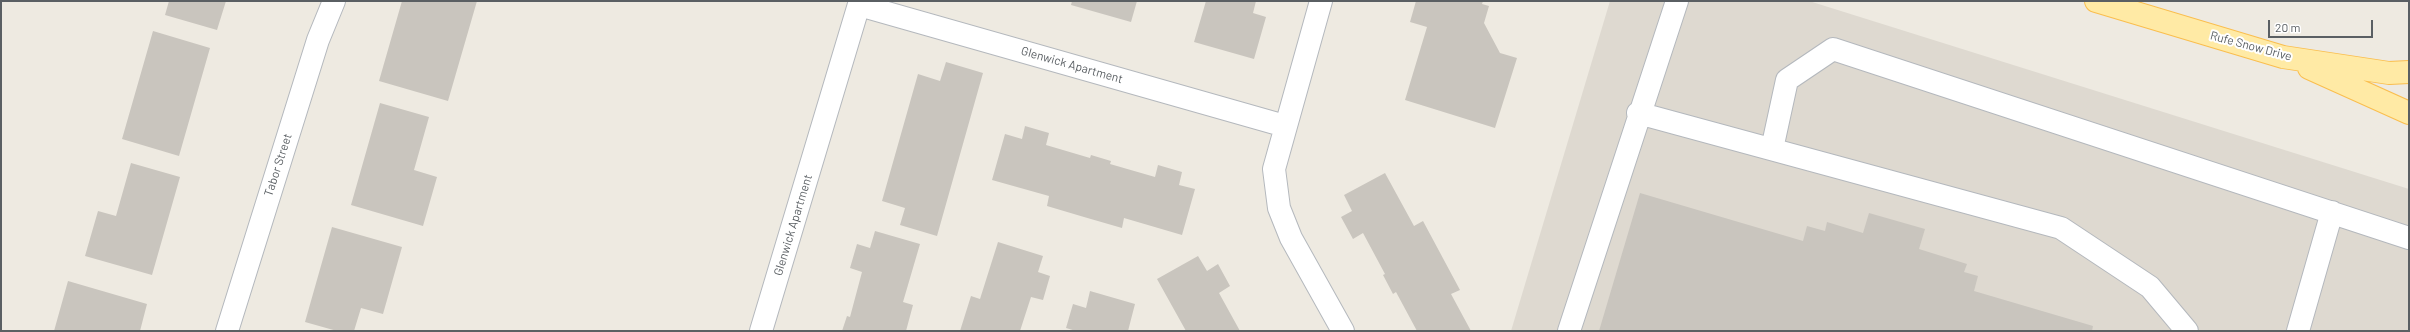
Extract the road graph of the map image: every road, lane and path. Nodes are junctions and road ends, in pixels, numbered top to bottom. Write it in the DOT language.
graph roads {
  1 [pos="334,1"];
  2 [pos="1321,1"];
  3 [pos="1677,1"];
  4 [pos="2096,1"];
  5 [pos="860,3"];
  6 [pos="2283,57"];
  7 [pos="2409,72"];
  8 [pos="1638,113"];
  9 [pos="2409,113"];
  10 [pos="1285,126"];
  11 [pos="1772,149"];
  12 [pos="2332,212"];
  13 [pos="2409,238"];
  14 [pos="227,331"];
  15 [pos="761,331"];
  16 [pos="1343,331"];
  17 [pos="1568,331"];
  18 [pos="2187,331"];
  19 [pos="2298,331"];
  1 -- 14 [label="street, Tabor Street"];
  2 -- 10 [label="street"];
  3 -- 8 [label="street"];
  4 -- 6 [label="main road, Rufe Snow Drive"];
  5 -- 10 [label="street, Glenwick Apartment"];
  5 -- 15 [label="street, Glenwick Apartment"];
  6 -- 7 [label="main road, Rufe Snow Drive"];
  6 -- 9 [label="main road"];
  8 -- 11 [label="street"];
  8 -- 17 [label="street"];
  10 -- 16 [label="street"];
  11 -- 12 [label="street"];
  11 -- 18 [label="street"];
  12 -- 13 [label="street"];
  12 -- 19 [label="street"];
}
